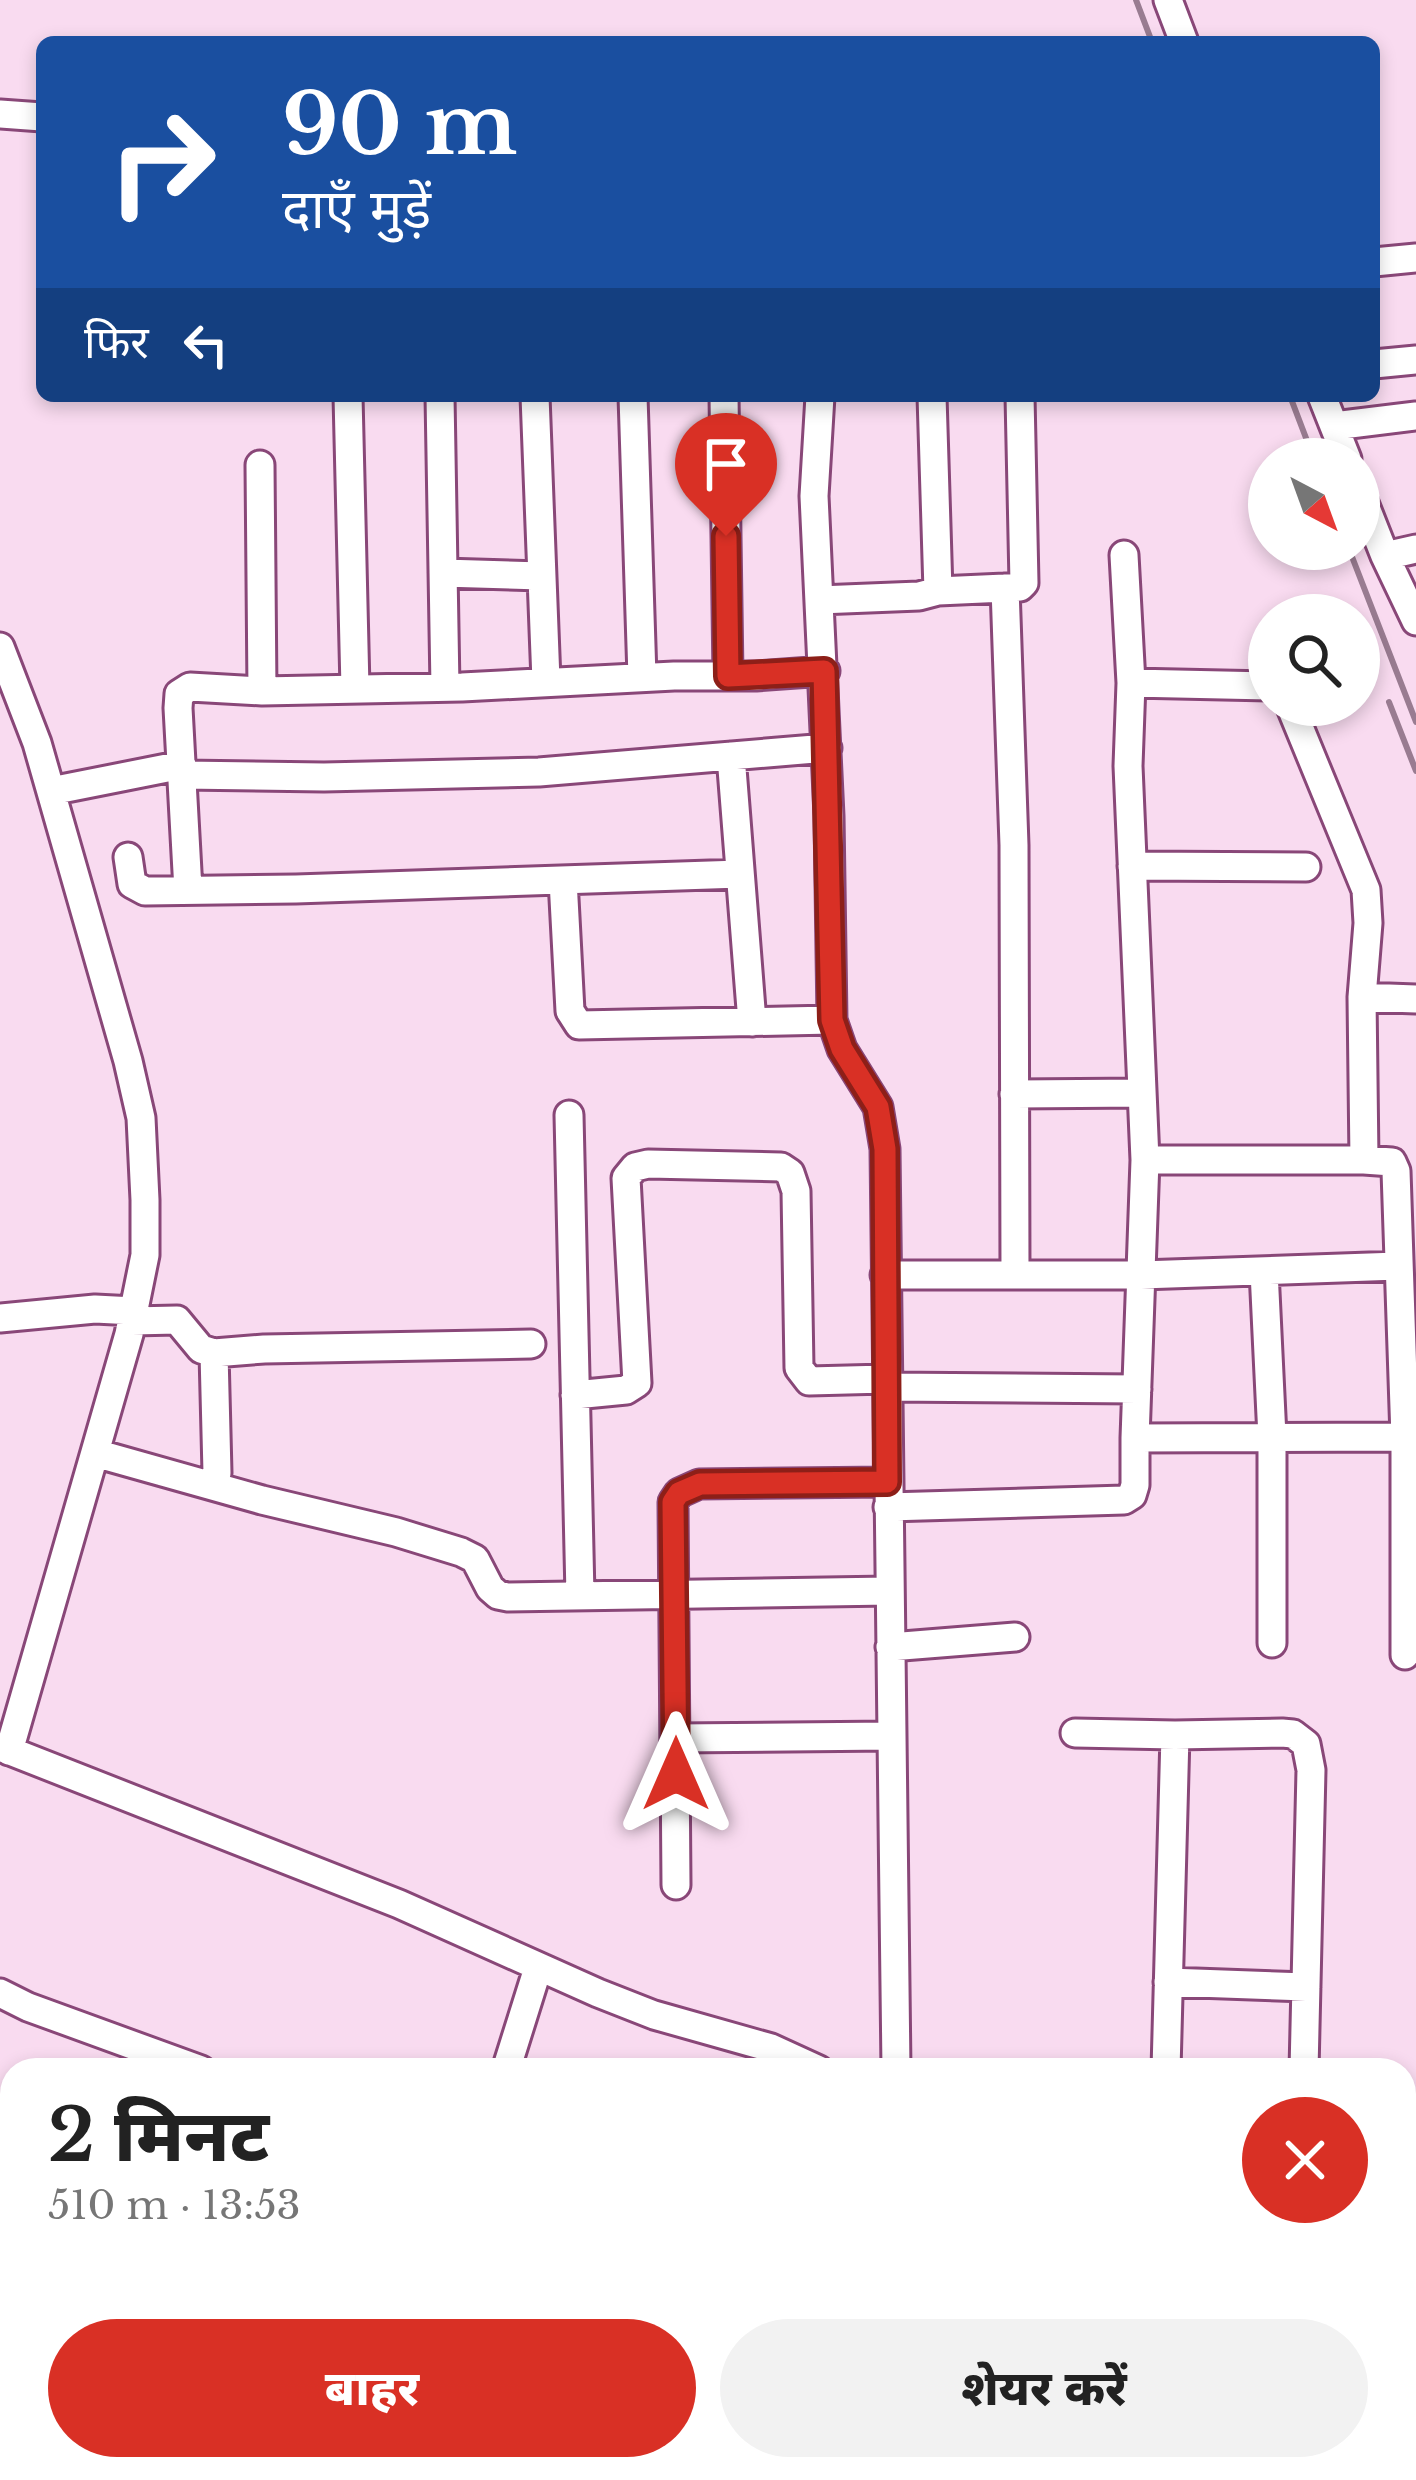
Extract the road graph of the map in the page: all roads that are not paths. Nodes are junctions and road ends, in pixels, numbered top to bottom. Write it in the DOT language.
graph roads {
  1 [pos="1168,0"];
  2 [pos="1182,36"];
  3 [pos="0,114"];
  4 [pos="36,117"];
  5 [pos="1416,258"];
  6 [pos="1380,261"];
  7 [pos="1416,361"];
  8 [pos="1380,364"];
  9 [pos="348,402"];
  10 [pos="440,402"];
  11 [pos="535,402"];
  12 [pos="633,402"];
  13 [pos="724,402"];
  14 [pos="820,402"];
  15 [pos="932,402"];
  16 [pos="1020,402"];
  17 [pos="1324,402"];
  18 [pos="1416,416"];
  19 [pos="1334,426"];
  20 [pos="1339,438"];
  21 [pos="260,465"];
  22 [pos="1380,543"];
  23 [pos="1416,549"];
  24 [pos="1124,555"];
  25 [pos="1385,556"];
  26 [pos="442,573"];
  27 [pos="541,576"];
  28 [pos="1005,588"];
  29 [pos="938,590"];
  30 [pos="819,600"];
  31 [pos="1415,617"];
  32 [pos="0,647"];
  33 [pos="824,671"];
  34 [pos="728,676"];
  35 [pos="642,677"];
  36 [pos="546,681"];
  37 [pos="1131,683"];
  38 [pos="1248,686"];
  39 [pos="445,687"];
  40 [pos="355,688"];
  41 [pos="262,691"];
  42 [pos="1298,726"];
  43 [pos="827,748"];
  44 [pos="731,756"];
  45 [pos="182,770"];
  46 [pos="51,791"];
  47 [pos="128,856"];
  48 [pos="1132,866"];
  49 [pos="1306,867"];
  50 [pos="740,874"];
  51 [pos="563,880"];
  52 [pos="188,890"];
  53 [pos="1363,997"];
  54 [pos="1416,998"];
  55 [pos="832,1020"];
  56 [pos="752,1022"];
  57 [pos="1142,1093"];
  58 [pos="1014,1094"];
  59 [pos="568,1115"];
  60 [pos="1145,1160"];
  61 [pos="1364,1160"];
  62 [pos="1398,1266"];
  63 [pos="1264,1271"];
  64 [pos="885,1275"];
  65 [pos="1015,1275"];
  66 [pos="1141,1275"];
  67 [pos="133,1316"];
  68 [pos="0,1318"];
  69 [pos="1408,1340"];
  70 [pos="531,1344"];
  71 [pos="214,1353"];
  72 [pos="886,1383"];
  73 [pos="1137,1390"];
  74 [pos="575,1395"];
  75 [pos="1272,1437"];
  76 [pos="1405,1437"];
  77 [pos="1135,1438"];
  78 [pos="95,1454"];
  79 [pos="217,1473"];
  80 [pos="888,1495"];
  81 [pos="889,1592"];
  82 [pos="676,1593"];
  83 [pos="580,1595"];
  84 [pos="1015,1637"];
  85 [pos="1272,1643"];
  86 [pos="890,1646"];
  87 [pos="1405,1655"];
  88 [pos="1075,1732"];
  89 [pos="1175,1735"];
  90 [pos="891,1736"];
  91 [pos="676,1738"];
  92 [pos="4,1749"];
  93 [pos="676,1885"];
  94 [pos="538,1968"];
  95 [pos="1168,1982"];
  96 [pos="1306,1987"];
  97 [pos="0,1993"];
  98 [pos="168,2058"];
  99 [pos="510,2058"];
  100 [pos="793,2058"];
  101 [pos="896,2058"];
  102 [pos="1166,2058"];
  103 [pos="1304,2058"];
  1 -- 2 [label="street"];
  3 -- 4 [label="street"];
  5 -- 6 [label="street"];
  7 -- 8 [label="street"];
  9 -- 40 [label="street"];
  10 -- 26 [label="street"];
  11 -- 27 [label="street"];
  12 -- 35 [label="street"];
  13 -- 34 [label="street"];
  14 -- 30 [label="street"];
  15 -- 29 [label="street"];
  16 -- 28 [label="street"];
  17 -- 19 [label="street"];
  18 -- 19 [label="street"];
  19 -- 20 [label="street"];
  21 -- 41 [label="street"];
  22 -- 25 [label="street"];
  23 -- 25 [label="street"];
  24 -- 37 [label="street"];
  25 -- 31 [label="street"];
  26 -- 27 [label="street"];
  26 -- 39 [label="street"];
  27 -- 36 [label="street"];
  28 -- 29 [label="street"];
  28 -- 58 [label="street"];
  29 -- 30 [label="street"];
  30 -- 33 [label="street"];
  32 -- 46 [label="street"];
  33 -- 34 [label="street"];
  33 -- 43 [label="street"];
  34 -- 35 [label="street"];
  35 -- 36 [label="street"];
  36 -- 39 [label="street"];
  37 -- 38 [label="street"];
  37 -- 48 [label="street"];
  39 -- 40 [label="street"];
  40 -- 41 [label="street"];
  41 -- 45 [label="street"];
  42 -- 53 [label="street"];
  43 -- 44 [label="street"];
  43 -- 55 [label="street"];
  44 -- 45 [label="street"];
  44 -- 50 [label="street"];
  45 -- 46 [label="street"];
  45 -- 52 [label="street"];
  46 -- 67 [label="street"];
  47 -- 52 [label="street"];
  48 -- 49 [label="street"];
  48 -- 57 [label="street"];
  50 -- 51 [label="street"];
  50 -- 56 [label="street"];
  51 -- 52 [label="street"];
  51 -- 56 [label="street"];
  53 -- 54 [label="street"];
  53 -- 61 [label="street"];
  55 -- 56 [label="street"];
  55 -- 64 [label="street"];
  57 -- 58 [label="street"];
  57 -- 60 [label="street"];
  58 -- 65 [label="street"];
  59 -- 74 [label="street"];
  60 -- 61 [label="street"];
  60 -- 66 [label="street"];
  61 -- 62 [label="street"];
  62 -- 63 [label="street"];
  62 -- 69 [label="street"];
  63 -- 66 [label="street"];
  63 -- 75 [label="street"];
  64 -- 65 [label="street"];
  64 -- 72 [label="street"];
  65 -- 66 [label="street"];
  66 -- 73 [label="street"];
  67 -- 68 [label="street"];
  67 -- 71 [label="street"];
  67 -- 78 [label="street"];
  69 -- 76 [label="street"];
  70 -- 71 [label="street"];
  71 -- 79 [label="street"];
  72 -- 73 [label="street"];
  72 -- 74 [label="street"];
  72 -- 80 [label="street"];
  73 -- 77 [label="street"];
  74 -- 83 [label="street"];
  75 -- 76 [label="street"];
  75 -- 77 [label="street"];
  75 -- 85 [label="street"];
  76 -- 87 [label="street"];
  77 -- 80 [label="street"];
  78 -- 83 [label="street"];
  78 -- 92 [label="street"];
  80 -- 81 [label="street"];
  80 -- 82 [label="street"];
  81 -- 82 [label="street"];
  81 -- 86 [label="street"];
  82 -- 83 [label="street"];
  82 -- 91 [label="street"];
  84 -- 86 [label="street"];
  86 -- 90 [label="street"];
  88 -- 89 [label="street"];
  89 -- 95 [label="street"];
  89 -- 96 [label="street"];
  90 -- 91 [label="street"];
  90 -- 101 [label="street"];
  91 -- 93 [label="street"];
  92 -- 94 [label="street"];
  94 -- 99 [label="street"];
  94 -- 100 [label="street"];
  95 -- 96 [label="street"];
  95 -- 102 [label="street"];
  96 -- 103 [label="street"];
  97 -- 98 [label="street"];
}
